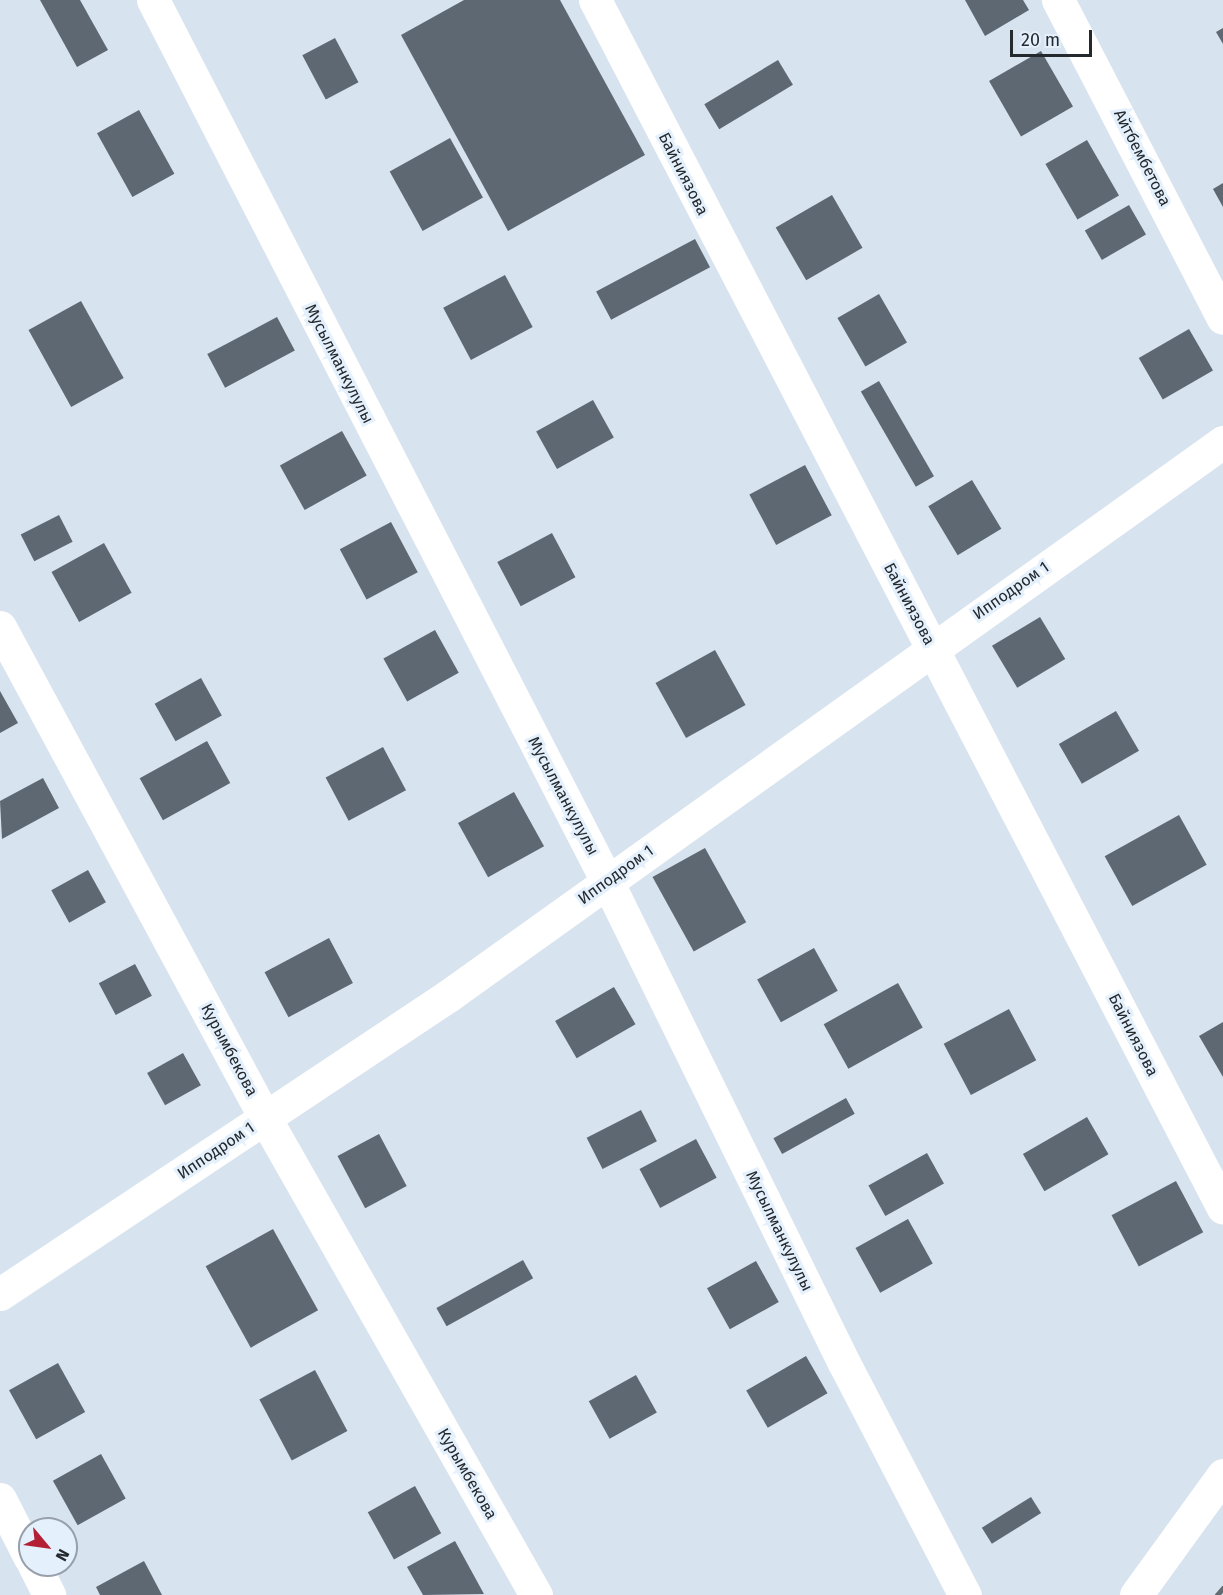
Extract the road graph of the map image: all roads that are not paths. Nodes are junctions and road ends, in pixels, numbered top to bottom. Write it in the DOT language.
graph roads {
  1 [pos="153,0"];
  2 [pos="595,0"];
  3 [pos="1058,0"];
  4 [pos="1223,318"];
  5 [pos="1223,442"];
  6 [pos="0,627"];
  7 [pos="932,648"];
  8 [pos="607,881"];
  9 [pos="265,1118"];
  10 [pos="1223,1208"];
  11 [pos="0,1294"];
  12 [pos="1223,1475"];
  13 [pos="0,1499"];
  14 [pos="18,1534"];
  15 [pos="40,1577"];
  16 [pos="49,1595"];
  17 [pos="536,1595"];
  18 [pos="965,1595"];
  19 [pos="1136,1595"];
  1 -- 8 [label="street, Мусылманкулулы"];
  2 -- 7 [label="street, Байниязова"];
  3 -- 4 [label="street, Айтбембетова"];
  5 -- 7 [label="street, Ипподром 1"];
  6 -- 9 [label="street, Курымбекова"];
  7 -- 8 [label="street, Ипподром 1"];
  7 -- 10 [label="street, Байниязова"];
  8 -- 9 [label="street, Ипподром 1"];
  8 -- 18 [label="street, Мусылманкулулы"];
  9 -- 11 [label="street, Ипподром 1"];
  9 -- 17 [label="street, Курымбекова"];
  12 -- 19 [label="street"];
  13 -- 14 [label="street"];
  15 -- 16 [label="street"];
}
